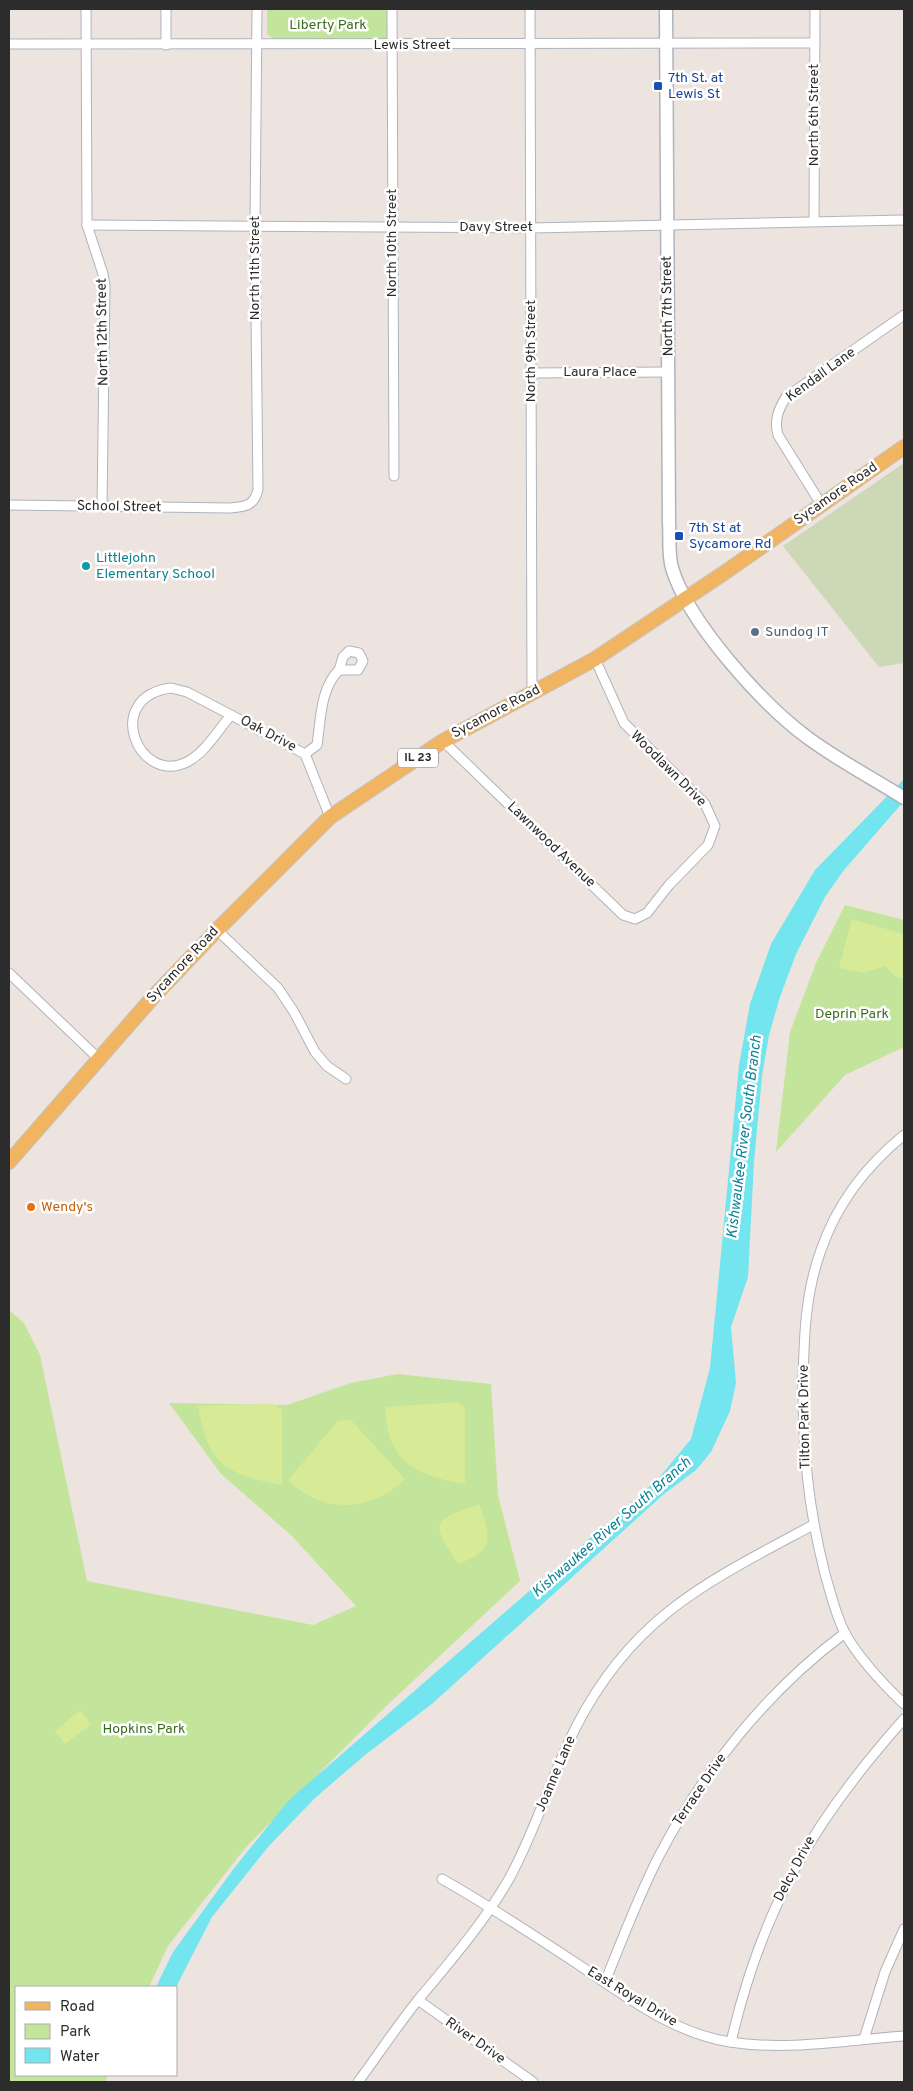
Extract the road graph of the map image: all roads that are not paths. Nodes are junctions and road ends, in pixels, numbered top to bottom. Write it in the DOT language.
graph roads {
  1 [pos="86,9"];
  2 [pos="166,9"];
  3 [pos="257,9"];
  4 [pos="392,9"];
  5 [pos="530,9"];
  6 [pos="666,9"];
  7 [pos="815,9"];
  8 [pos="815,43"];
  9 [pos="9,44"];
  10 [pos="530,44"];
  11 [pos="86,45"];
  12 [pos="166,45"];
  13 [pos="257,45"];
  14 [pos="666,45"];
  15 [pos="392,46"];
  16 [pos="904,220"];
  17 [pos="814,221"];
  18 [pos="666,224"];
  19 [pos="88,225"];
  20 [pos="255,226"];
  21 [pos="391,227"];
  22 [pos="532,228"];
  23 [pos="904,315"];
  24 [pos="531,372"];
  25 [pos="669,372"];
  26 [pos="904,447"];
  27 [pos="394,476"];
  28 [pos="821,504"];
  29 [pos="9,505"];
  30 [pos="102,507"];
  31 [pos="230,508"];
  32 [pos="685,600"];
  33 [pos="596,659"];
  34 [pos="339,670"];
  35 [pos="532,693"];
  36 [pos="231,715"];
  37 [pos="443,741"];
  38 [pos="305,754"];
  39 [pos="904,798"];
  40 [pos="330,817"];
  41 [pos="662,894"];
  42 [pos="217,930"];
  43 [pos="9,973"];
  44 [pos="99,1059"];
  45 [pos="346,1078"];
  46 [pos="904,1135"];
  47 [pos="9,1162"];
  48 [pos="813,1525"];
  49 [pos="845,1633"];
  50 [pos="904,1704"];
  51 [pos="904,1719"];
  52 [pos="442,1879"];
  53 [pos="490,1906"];
  54 [pos="904,1929"];
  55 [pos="605,1982"];
  56 [pos="418,2000"];
  57 [pos="904,2036"];
  58 [pos="864,2039"];
  59 [pos="731,2042"];
  60 [pos="358,2082"];
  61 [pos="533,2082"];
  1 -- 11 [label="street, North 12th Street"];
  2 -- 12 [label="street"];
  3 -- 13 [label="street, North 11th Street"];
  4 -- 15 [label="street, North 10th Street"];
  5 -- 10 [label="street, North 9th Street"];
  6 -- 14 [label="street, North 7th Street"];
  7 -- 8 [label="street, North 6th Street"];
  8 -- 14 [label="street, Lewis Street"];
  8 -- 17 [label="street, North 6th Street"];
  9 -- 11 [label="street, Lewis Street"];
  10 -- 14 [label="street, Lewis Street"];
  10 -- 15 [label="street, Lewis Street"];
  10 -- 22 [label="street, North 9th Street"];
  11 -- 12 [label="street, Lewis Street"];
  11 -- 19 [label="street, North 12th Street"];
  12 -- 13 [label="street, Lewis Street"];
  13 -- 15 [label="street, Lewis Street"];
  13 -- 20 [label="street, North 11th Street"];
  14 -- 18 [label="street, North 7th Street"];
  15 -- 21 [label="street, North 10th Street"];
  16 -- 17 [label="street, Davy Street"];
  17 -- 18 [label="street, Davy Street"];
  18 -- 22 [label="street, Davy Street"];
  18 -- 25 [label="street, North 7th Street"];
  19 -- 20 [label="street, Davy Street"];
  19 -- 30 [label="street, North 12th Street"];
  20 -- 21 [label="street, Davy Street"];
  20 -- 31 [label="street, North 11th Street"];
  21 -- 22 [label="street, Davy Street"];
  21 -- 27 [label="street, North 10th Street"];
  22 -- 24 [label="street, North 9th Street"];
  23 -- 28 [label="street, Kendall Lane"];
  24 -- 25 [label="street, Laura Place"];
  24 -- 35 [label="street, North 9th Street"];
  25 -- 32 [label="street, North 7th Street"];
  26 -- 28 [label="main road, Sycamore Road / IL 23"];
  28 -- 32 [label="main road, Sycamore Road / IL 23"];
  29 -- 30 [label="street, School Street"];
  30 -- 31 [label="street, School Street"];
  32 -- 33 [label="main road, Sycamore Road / IL 23"];
  32 -- 39 [label="street, North 7th Street"];
  33 -- 35 [label="main road, Sycamore Road / IL 23"];
  33 -- 41 [label="street, Woodlawn Drive"];
  34 -- 38 [label="street"];
  35 -- 37 [label="main road, Sycamore Road / IL 23"];
  36 -- 36 [label="street, Oak Drive"];
  36 -- 38 [label="street, Oak Drive"];
  37 -- 40 [label="main road, Sycamore Road / IL 23"];
  37 -- 41 [label="street, Lawnwood Avenue"];
  38 -- 40 [label="street"];
  40 -- 42 [label="main road, Sycamore Road / IL 23"];
  42 -- 44 [label="main road, Sycamore Road / IL 23"];
  42 -- 45 [label="street"];
  43 -- 44 [label="street"];
  44 -- 47 [label="main road, Sycamore Road / IL 23"];
  46 -- 48 [label="street, Tilton Park Drive"];
  48 -- 49 [label="street, Tilton Park Drive"];
  48 -- 53 [label="street, Joanne Lane"];
  49 -- 50 [label="street, Tilton Park Drive"];
  49 -- 55 [label="street, Terrace Drive"];
  51 -- 59 [label="street, Delcy Drive"];
  52 -- 53 [label="street, East Royal Drive"];
  53 -- 55 [label="street, East Royal Drive"];
  53 -- 56 [label="street, Joanne Lane"];
  54 -- 58 [label="street"];
  55 -- 59 [label="street, East Royal Drive"];
  56 -- 60 [label="street, Joanne Lane"];
  56 -- 61 [label="street, River Drive"];
  57 -- 58 [label="street, East Royal Drive"];
  58 -- 59 [label="street, East Royal Drive"];
}
